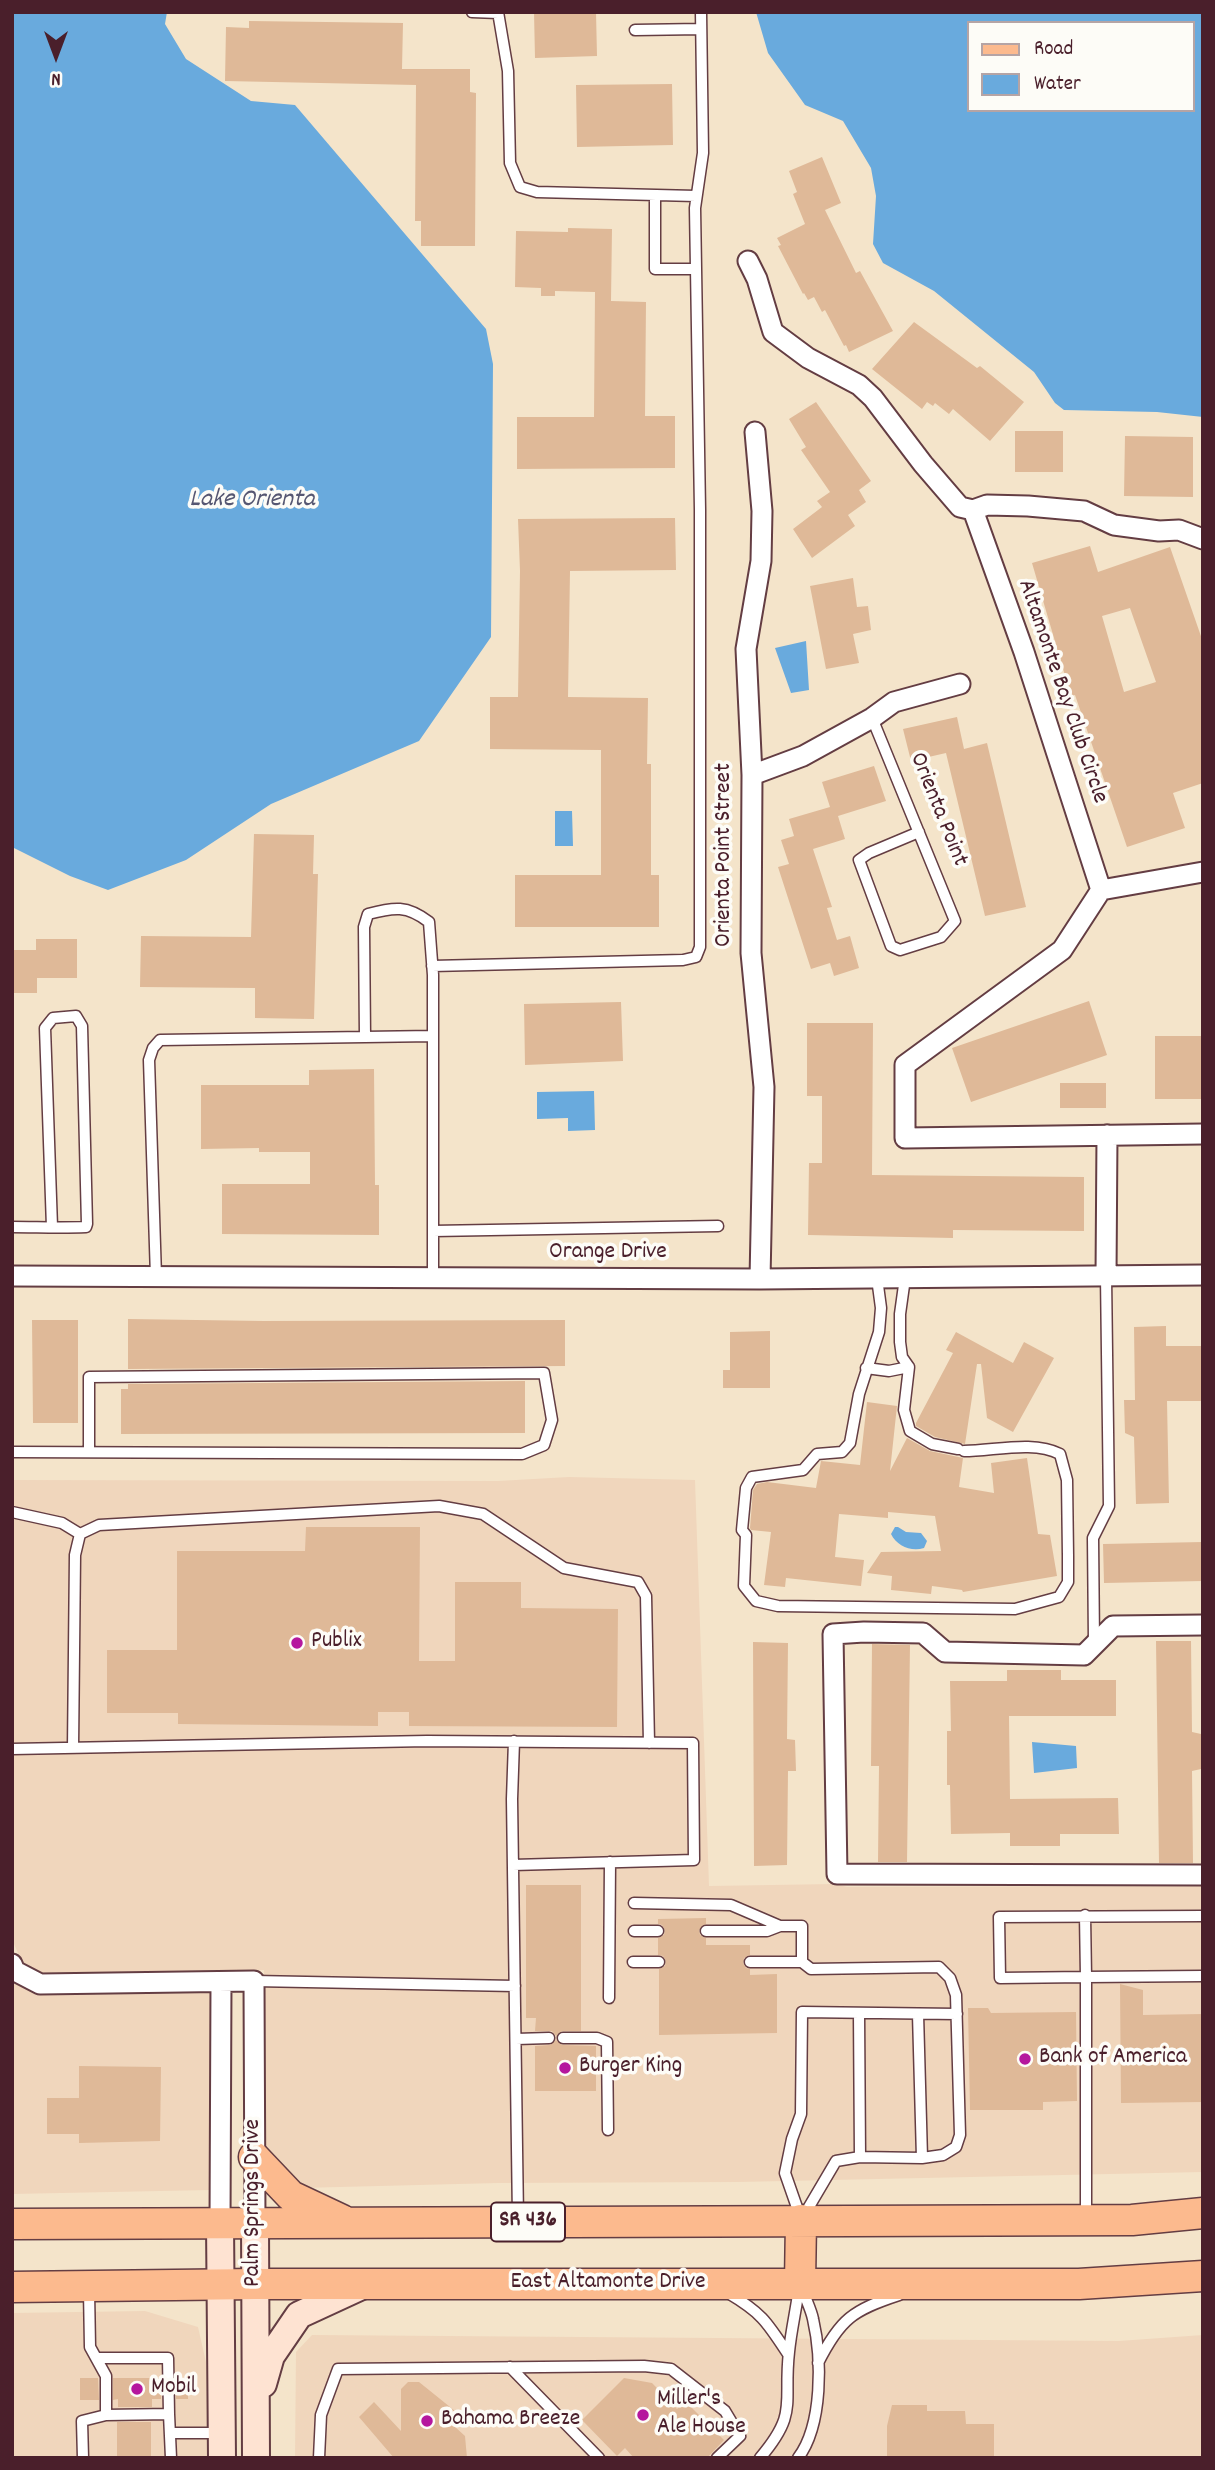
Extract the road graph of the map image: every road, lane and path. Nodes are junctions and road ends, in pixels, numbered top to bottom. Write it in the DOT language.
graph roads {
  1 [pos="472,12"];
  2 [pos="701,12"];
  3 [pos="498,13"];
  4 [pos="701,29"];
  5 [pos="635,30"];
  6 [pos="655,195"];
  7 [pos="696,196"];
  8 [pos="748,261"];
  9 [pos="696,269"];
  10 [pos="755,432"];
  11 [pos="973,510"];
  12 [pos="1203,539"];
  13 [pos="960,684"];
  14 [pos="872,718"];
  15 [pos="752,775"];
  16 [pos="919,832"];
  17 [pos="1203,872"];
  18 [pos="1101,890"];
  19 [pos="432,966"];
  20 [pos="433,1036"];
  21 [pos="365,1037"];
  22 [pos="1203,1134"];
  23 [pos="1107,1135"];
  24 [pos="718,1226"];
  25 [pos="12,1227"];
  26 [pos="52,1227"];
  27 [pos="433,1231"];
  28 [pos="1203,1275"];
  29 [pos="12,1276"];
  30 [pos="1106,1276"];
  31 [pos="156,1277"];
  32 [pos="433,1278"];
  33 [pos="877,1278"];
  34 [pos="905,1278"];
  35 [pos="760,1279"];
  36 [pos="909,1367"];
  37 [pos="866,1368"];
  38 [pos="12,1452"];
  39 [pos="89,1452"];
  40 [pos="12,1512"];
  41 [pos="80,1534"];
  42 [pos="1203,1625"];
  43 [pos="1094,1644"];
  44 [pos="514,1741"];
  45 [pos="649,1743"];
  46 [pos="73,1748"];
  47 [pos="12,1749"];
  48 [pos="610,1862"];
  49 [pos="513,1865"];
  50 [pos="1203,1875"];
  51 [pos="634,1902"];
  52 [pos="1085,1915"];
  53 [pos="1203,1916"];
  54 [pos="780,1926"];
  55 [pos="634,1931"];
  56 [pos="658,1931"];
  57 [pos="706,1931"];
  58 [pos="633,1962"];
  59 [pos="659,1962"];
  60 [pos="750,1962"];
  61 [pos="802,1962"];
  62 [pos="12,1965"];
  63 [pos="1203,1976"];
  64 [pos="1086,1977"];
  65 [pos="221,1982"];
  66 [pos="254,1982"];
  67 [pos="515,1986"];
  68 [pos="609,1998"];
  69 [pos="859,2013"];
  70 [pos="918,2014"];
  71 [pos="957,2014"];
  72 [pos="549,2038"];
  73 [pos="563,2038"];
  74 [pos="516,2039"];
  75 [pos="608,2130"];
  76 [pos="254,2157"];
  77 [pos="860,2157"];
  78 [pos="922,2158"];
  79 [pos="1203,2213"];
  80 [pos="801,2220"];
  81 [pos="1086,2220"];
  82 [pos="518,2222"];
  83 [pos="220,2223"];
  84 [pos="255,2223"];
  85 [pos="349,2223"];
  86 [pos="12,2224"];
  87 [pos="1203,2276"];
  88 [pos="220,2284"];
  89 [pos="255,2284"];
  90 [pos="365,2284"];
  91 [pos="712,2284"];
  92 [pos="800,2284"];
  93 [pos="934,2284"];
  94 [pos="89,2286"];
  95 [pos="12,2287"];
  96 [pos="788,2354"];
  97 [pos="96,2358"];
  98 [pos="818,2364"];
  99 [pos="510,2367"];
  100 [pos="256,2409"];
  101 [pos="169,2414"];
  102 [pos="106,2415"];
  103 [pos="170,2433"];
  104 [pos="221,2445"];
  105 [pos="83,2458"];
  106 [pos="170,2458"];
  107 [pos="256,2458"];
  108 [pos="319,2458"];
  109 [pos="598,2458"];
  110 [pos="717,2458"];
  111 [pos="760,2458"];
  112 [pos="798,2458"];
  1 -- 3 [label="lane"];
  2 -- 4 [label="lane"];
  3 -- 6 [label="lane"];
  4 -- 5 [label="lane"];
  4 -- 7 [label="lane"];
  6 -- 7 [label="lane"];
  6 -- 9 [label="lane"];
  7 -- 9 [label="lane"];
  8 -- 11 [label="street"];
  9 -- 19 [label="lane"];
  10 -- 15 [label="street, Orienta Point Street"];
  11 -- 12 [label="street"];
  11 -- 18 [label="street, Altamonte Bay Club Circle"];
  13 -- 14 [label="street"];
  14 -- 15 [label="street"];
  14 -- 16 [label="lane, Orienta Point"];
  15 -- 35 [label="street, Orienta Point Street"];
  16 -- 16 [label="lane, Orienta Point"];
  17 -- 18 [label="street"];
  18 -- 23 [label="street"];
  19 -- 20 [label="lane"];
  19 -- 21 [label="lane"];
  20 -- 21 [label="lane"];
  20 -- 27 [label="lane"];
  21 -- 31 [label="lane"];
  22 -- 23 [label="street"];
  23 -- 30 [label="street"];
  24 -- 27 [label="lane"];
  25 -- 26 [label="lane"];
  26 -- 26 [label="lane"];
  27 -- 32 [label="lane"];
  28 -- 30 [label="street, Orange Drive"];
  29 -- 31 [label="street, Orange Drive"];
  30 -- 34 [label="street, Orange Drive"];
  30 -- 43 [label="lane"];
  31 -- 32 [label="street, Orange Drive"];
  32 -- 35 [label="street, Orange Drive"];
  33 -- 34 [label="street, Orange Drive"];
  33 -- 35 [label="street, Orange Drive"];
  33 -- 37 [label="lane"];
  34 -- 36 [label="lane"];
  36 -- 37 [label="lane"];
  36 -- 37 [label="lane"];
  38 -- 39 [label="lane"];
  39 -- 39 [label="lane"];
  40 -- 41 [label="lane"];
  41 -- 45 [label="lane"];
  41 -- 46 [label="lane"];
  42 -- 43 [label="street"];
  43 -- 50 [label="street"];
  44 -- 45 [label="lane"];
  44 -- 46 [label="lane"];
  44 -- 49 [label="lane"];
  45 -- 48 [label="lane"];
  46 -- 47 [label="lane"];
  48 -- 49 [label="lane"];
  48 -- 68 [label="lane"];
  49 -- 67 [label="lane"];
  51 -- 54 [label="lane"];
  52 -- 53 [label="lane"];
  52 -- 64 [label="lane"];
  52 -- 64 [label="lane"];
  54 -- 57 [label="lane"];
  54 -- 61 [label="lane"];
  55 -- 56 [label="lane"];
  58 -- 59 [label="lane"];
  60 -- 61 [label="lane"];
  61 -- 71 [label="lane"];
  62 -- 65 [label="street"];
  63 -- 64 [label="lane"];
  64 -- 81 [label="lane"];
  65 -- 66 [label="street"];
  65 -- 83 [label="street, Palm Springs Drive"];
  66 -- 67 [label="lane"];
  66 -- 76 [label="street, Palm Springs Drive"];
  67 -- 74 [label="lane"];
  69 -- 70 [label="lane"];
  69 -- 77 [label="lane"];
  69 -- 80 [label="lane"];
  70 -- 71 [label="lane"];
  70 -- 78 [label="lane"];
  71 -- 78 [label="lane"];
  72 -- 74 [label="lane"];
  73 -- 75 [label="lane"];
  74 -- 82 [label="lane"];
  76 -- 84 [label="street, Palm Springs Drive"];
  76 -- 85 [label="main road"];
  77 -- 78 [label="lane"];
  77 -- 80 [label="lane"];
  79 -- 81 [label="main road, SR 436"];
  80 -- 81 [label="main road, SR 436"];
  80 -- 82 [label="main road, SR 436"];
  80 -- 92 [label="main road"];
  82 -- 85 [label="main road, SR 436"];
  83 -- 84 [label="main road, SR 436"];
  83 -- 86 [label="main road, SR 436"];
  83 -- 88 [label="main road, Palm Springs Drive"];
  84 -- 85 [label="main road, SR 436"];
  84 -- 89 [label="main road, Palm Springs Drive"];
  87 -- 93 [label="main road, East Altamonte Drive"];
  88 -- 89 [label="main road, East Altamonte Drive"];
  88 -- 94 [label="main road, East Altamonte Drive"];
  88 -- 104 [label="main road, Palm Springs Drive"];
  89 -- 90 [label="main road, East Altamonte Drive"];
  89 -- 100 [label="main road, Palm Springs Drive"];
  90 -- 91 [label="main road, East Altamonte Drive"];
  90 -- 100 [label="main road"];
  91 -- 92 [label="main road, East Altamonte Drive"];
  91 -- 96 [label="lane"];
  92 -- 93 [label="main road, East Altamonte Drive"];
  92 -- 96 [label="lane"];
  92 -- 98 [label="lane"];
  93 -- 98 [label="lane"];
  94 -- 95 [label="main road, East Altamonte Drive"];
  94 -- 97 [label="lane"];
  96 -- 111 [label="lane"];
  97 -- 101 [label="lane"];
  97 -- 102 [label="lane"];
  98 -- 112 [label="lane"];
  99 -- 108 [label="lane"];
  99 -- 109 [label="lane"];
  99 -- 110 [label="lane"];
  100 -- 107 [label="main road, Palm Springs Drive"];
  101 -- 102 [label="lane"];
  101 -- 103 [label="lane"];
  102 -- 105 [label="lane"];
  103 -- 104 [label="lane"];
  103 -- 106 [label="lane"];
}
